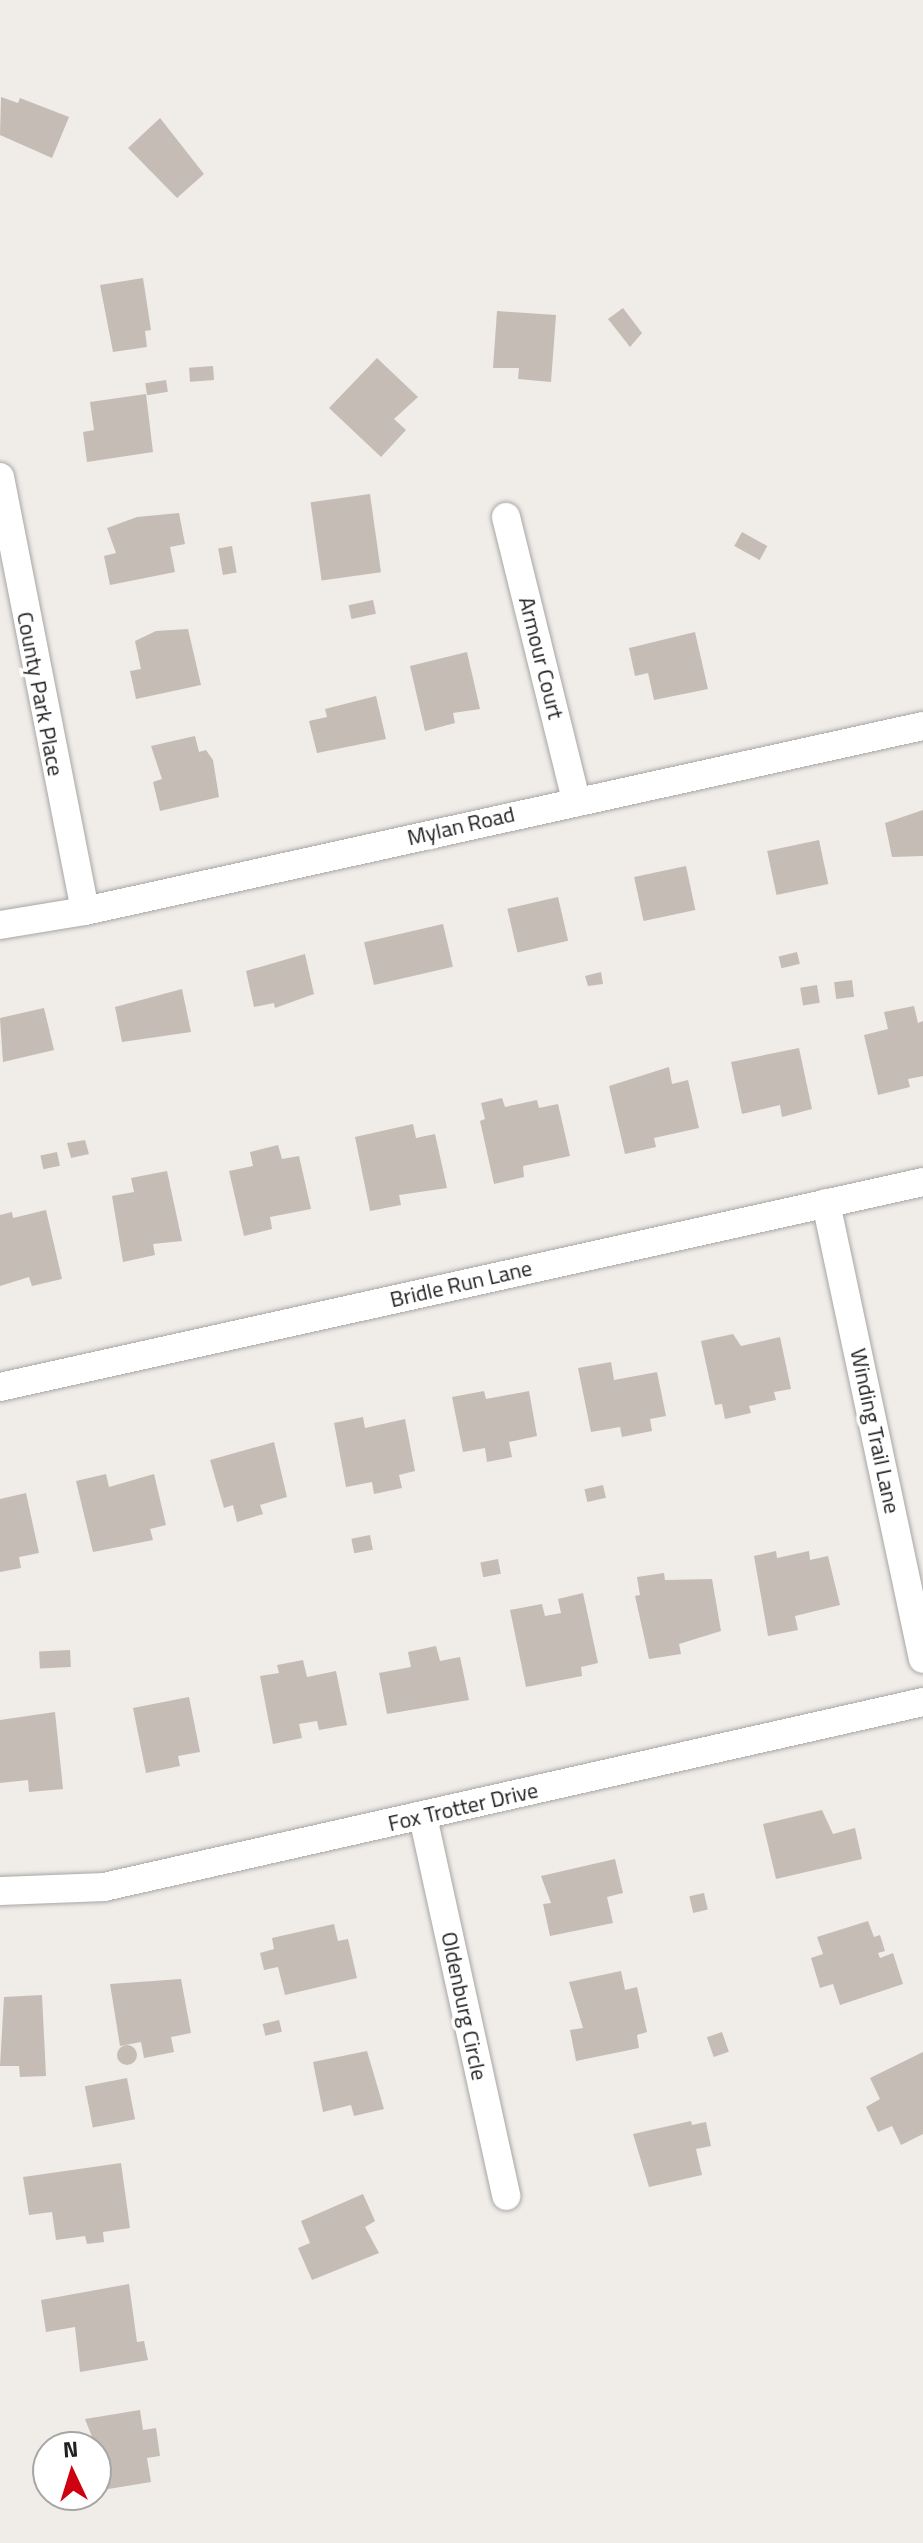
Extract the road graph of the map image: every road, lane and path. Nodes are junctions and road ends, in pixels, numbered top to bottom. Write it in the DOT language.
graph roads {
  1 [pos="0,477"];
  2 [pos="506,517"];
  3 [pos="923,726"];
  4 [pos="576,800"];
  5 [pos="85,911"];
  6 [pos="0,925"];
  7 [pos="923,1182"];
  8 [pos="826,1203"];
  9 [pos="0,1387"];
  10 [pos="923,1659"];
  11 [pos="923,1702"];
  12 [pos="423,1817"];
  13 [pos="0,1891"];
  14 [pos="506,2196"];
  1 -- 5 [label="street, County Park Place"];
  2 -- 4 [label="street, Armour Court"];
  3 -- 4 [label="street, Mylan Road"];
  4 -- 5 [label="street, Mylan Road"];
  5 -- 6 [label="street, Mylan Road"];
  7 -- 8 [label="street, Bridle Run Lane"];
  8 -- 9 [label="street, Bridle Run Lane"];
  8 -- 10 [label="street, Winding Trail Lane"];
  11 -- 12 [label="street, Fox Trotter Drive"];
  12 -- 13 [label="street, Fox Trotter Drive"];
  12 -- 14 [label="street, Oldenburg Circle"];
}
